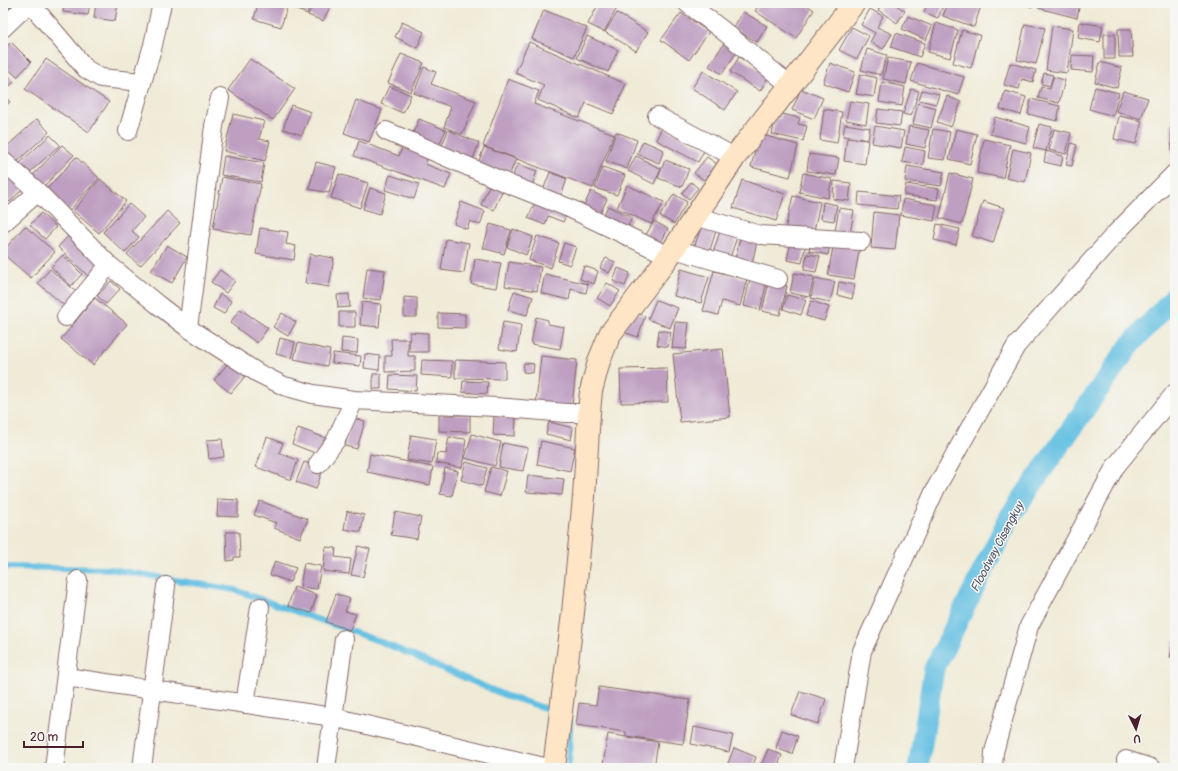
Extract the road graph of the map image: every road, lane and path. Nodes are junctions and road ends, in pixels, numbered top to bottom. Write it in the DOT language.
graph roads {
  1 [pos="29,3"];
  2 [pos="162,3"];
  3 [pos="687,3"];
  4 [pos="854,3"];
  5 [pos="3,28"];
  6 [pos="142,82"];
  7 [pos="791,86"];
  8 [pos="220,98"];
  9 [pos="657,116"];
  10 [pos="128,131"];
  11 [pos="386,131"];
  12 [pos="734,158"];
  13 [pos="3,161"];
  14 [pos="1175,173"];
  15 [pos="38,192"];
  16 [pos="695,216"];
  17 [pos="3,223"];
  18 [pos="862,240"];
  19 [pos="671,253"];
  20 [pos="109,265"];
  21 [pos="778,279"];
  22 [pos="66,317"];
  23 [pos="188,328"];
  24 [pos="1175,393"];
  25 [pos="354,400"];
  26 [pos="589,412"];
  27 [pos="318,464"];
  28 [pos="78,580"];
  29 [pos="166,586"];
  30 [pos="260,607"];
  31 [pos="344,639"];
  32 [pos="66,677"];
  33 [pos="153,690"];
  34 [pos="245,704"];
  35 [pos="333,718"];
  36 [pos="1126,760"];
  37 [pos="54,768"];
  38 [pos="142,768"];
  39 [pos="326,768"];
  40 [pos="548,768"];
  41 [pos="554,768"];
  42 [pos="842,768"];
  43 [pos="993,768"];
  44 [pos="1150,768"];
  1 -- 5 [label="street"];
  1 -- 6 [label="street"];
  2 -- 6 [label="street"];
  3 -- 7 [label="street"];
  4 -- 7 [label="street"];
  6 -- 10 [label="street"];
  7 -- 12 [label="street"];
  8 -- 23 [label="street"];
  9 -- 12 [label="street"];
  11 -- 19 [label="street"];
  12 -- 16 [label="street"];
  13 -- 15 [label="street"];
  14 -- 42 [label="street"];
  15 -- 17 [label="street"];
  15 -- 20 [label="street"];
  16 -- 18 [label="street"];
  16 -- 19 [label="street"];
  19 -- 21 [label="street"];
  19 -- 26 [label="street"];
  20 -- 22 [label="street"];
  20 -- 23 [label="street"];
  23 -- 25 [label="street"];
  24 -- 43 [label="street"];
  25 -- 26 [label="street"];
  25 -- 27 [label="street"];
  26 -- 41 [label="street"];
  28 -- 32 [label="street"];
  29 -- 33 [label="street"];
  30 -- 34 [label="street"];
  31 -- 35 [label="street"];
  32 -- 33 [label="street"];
  32 -- 37 [label="street"];
  33 -- 34 [label="street"];
  33 -- 38 [label="street"];
  34 -- 35 [label="street"];
  35 -- 39 [label="street"];
  35 -- 40 [label="street"];
  36 -- 44 [label="street"];
}
